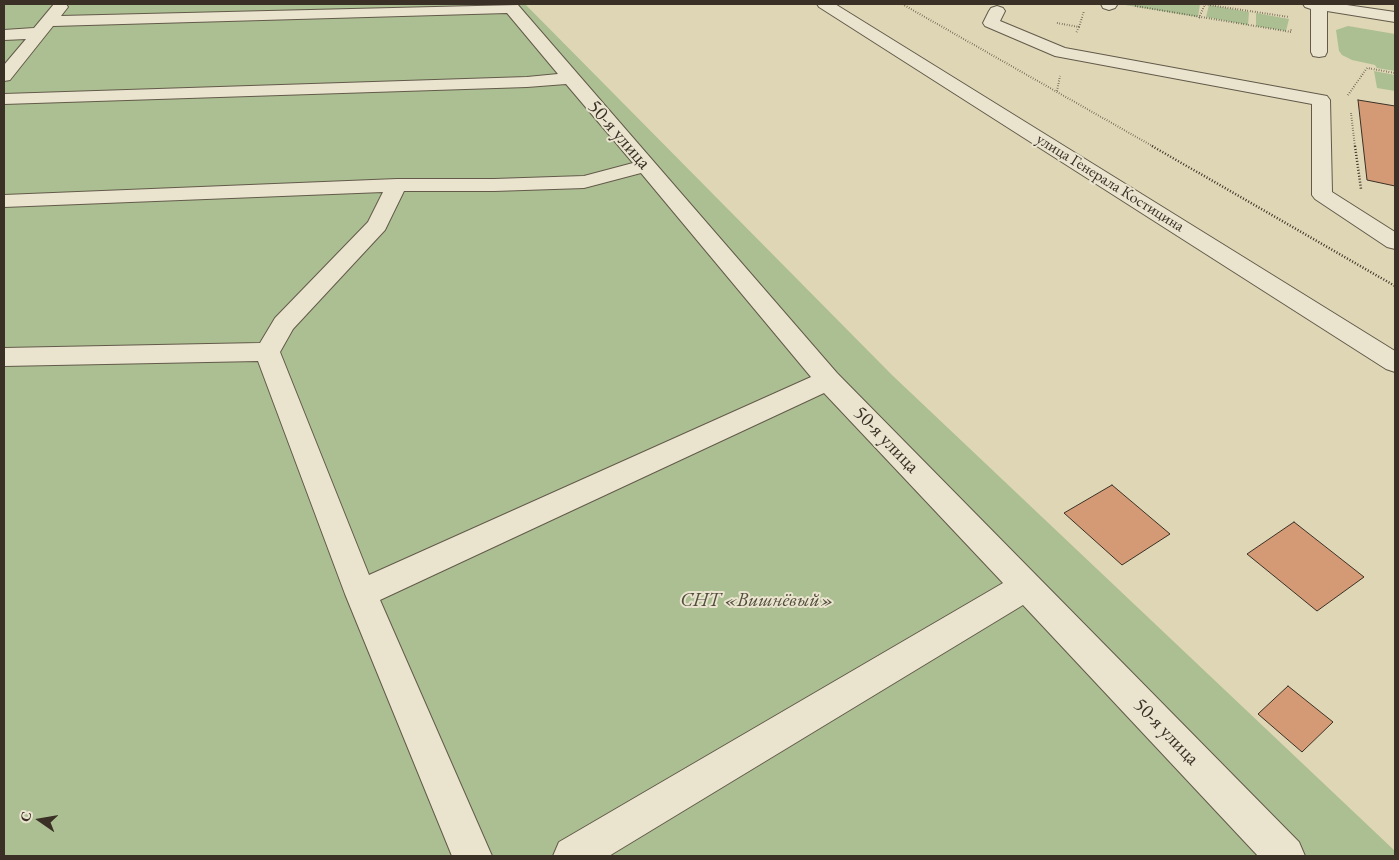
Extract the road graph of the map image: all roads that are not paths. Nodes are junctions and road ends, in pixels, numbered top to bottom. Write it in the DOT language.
graph roads {
  1 [pos="63,4"];
  2 [pos="824,4"];
  3 [pos="1315,4"];
  4 [pos="510,6"];
  5 [pos="997,11"];
  6 [pos="1395,17"];
  7 [pos="44,27"];
  8 [pos="4,35"];
  9 [pos="1319,52"];
  10 [pos="4,76"];
  11 [pos="570,78"];
  12 [pos="4,99"];
  13 [pos="646,166"];
  14 [pos="398,185"];
  15 [pos="4,201"];
  16 [pos="1395,242"];
  17 [pos="267,352"];
  18 [pos="4,357"];
  19 [pos="1395,363"];
  20 [pos="828,380"];
  21 [pos="1026,586"];
  22 [pos="362,594"];
  23 [pos="472,856"];
  24 [pos="573,856"];
  25 [pos="1286,856"];
  1 -- 7 [label="street"];
  2 -- 19 [label="street, улица Генерала Костицина"];
  3 -- 6 [label="street"];
  3 -- 9 [label="street"];
  4 -- 7 [label="street"];
  4 -- 11 [label="street, 50-я улица"];
  5 -- 16 [label="street"];
  7 -- 8 [label="street"];
  7 -- 10 [label="street"];
  11 -- 12 [label="street"];
  11 -- 13 [label="street, 50-я улица"];
  13 -- 14 [label="street"];
  13 -- 20 [label="street, 50-я улица"];
  14 -- 15 [label="street"];
  14 -- 17 [label="street"];
  17 -- 18 [label="street"];
  17 -- 22 [label="street"];
  20 -- 21 [label="street, 50-я улица"];
  20 -- 22 [label="street"];
  21 -- 24 [label="street"];
  21 -- 25 [label="street, 50-я улица"];
  22 -- 23 [label="street"];
}
